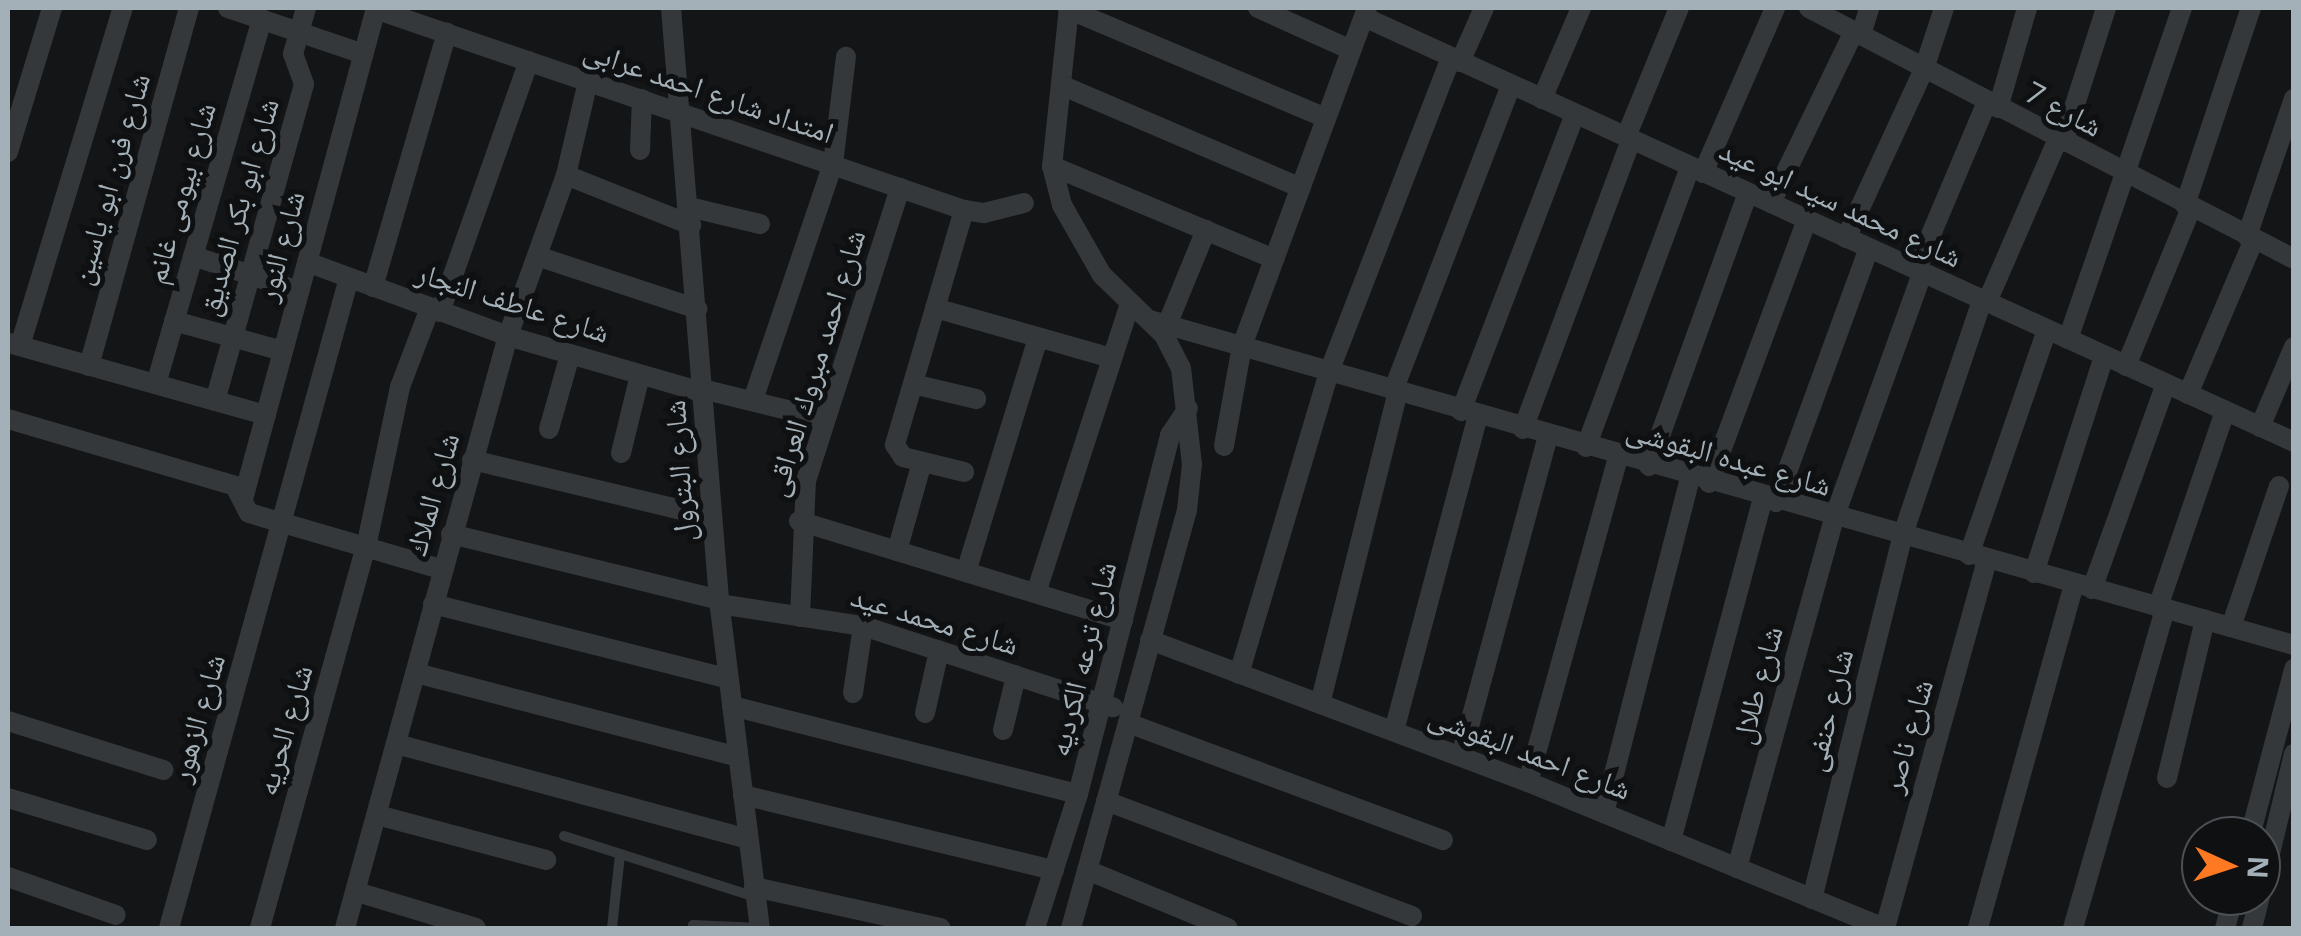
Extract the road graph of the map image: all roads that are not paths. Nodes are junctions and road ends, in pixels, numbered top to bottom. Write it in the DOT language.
graph roads {
  1 [pos="52,8"];
  2 [pos="123,8"];
  3 [pos="189,8"];
  4 [pos="228,8"];
  5 [pos="306,8"];
  6 [pos="376,8"];
  7 [pos="671,8"];
  8 [pos="1069,8"];
  9 [pos="1258,8"];
  10 [pos="1484,8"];
  11 [pos="1581,8"];
  12 [pos="1679,8"];
  13 [pos="1775,8"];
  14 [pos="1809,8"];
  15 [pos="1869,8"];
  16 [pos="1944,8"];
  17 [pos="2028,8"];
  18 [pos="2106,8"];
  19 [pos="2182,8"];
  20 [pos="2250,8"];
  21 [pos="1365,12"];
  22 [pos="262,19"];
  23 [pos="299,32"];
  24 [pos="1857,33"];
  25 [pos="447,34"];
  26 [pos="1352,50"];
  27 [pos="362,54"];
  28 [pos="846,57"];
  29 [pos="1456,60"];
  30 [pos="529,61"];
  31 [pos="1924,68"];
  32 [pos="588,81"];
  33 [pos="1511,84"];
  34 [pos="1061,85"];
  35 [pos="642,99"];
  36 [pos="1542,99"];
  37 [pos="2294,99"];
  38 [pos="1993,105"];
  39 [pos="679,111"];
  40 [pos="1575,114"];
  41 [pos="1326,118"];
  42 [pos="1628,138"];
  43 [pos="2061,141"];
  44 [pos="640,150"];
  45 [pos="8,152"];
  46 [pos="832,164"];
  47 [pos="1052,166"];
  48 [pos="1697,170"];
  49 [pos="566,175"];
  50 [pos="2128,176"];
  51 [pos="900,188"];
  52 [pos="1300,188"];
  53 [pos="1748,193"];
  54 [pos="1024,204"];
  55 [pos="1770,204"];
  56 [pos="2188,206"];
  57 [pos="964,210"];
  58 [pos="690,216"];
  59 [pos="1806,220"];
  60 [pos="760,224"];
  61 [pos="1206,230"];
  62 [pos="2250,237"];
  63 [pos="1846,238"];
  64 [pos="1869,248"];
  65 [pos="193,256"];
  66 [pos="537,256"];
  67 [pos="1274,259"];
  68 [pos="2294,259"];
  69 [pos="307,262"];
  70 [pos="1919,271"];
  71 [pos="250,275"];
  72 [pos="349,278"];
  73 [pos="373,287"];
  74 [pos="299,291"];
  75 [pos="1984,301"];
  76 [pos="1130,303"];
  77 [pos="935,308"];
  78 [pos="697,309"];
  79 [pos="435,310"];
  80 [pos="174,321"];
  81 [pos="1158,322"];
  82 [pos="2047,330"];
  83 [pos="508,336"];
  84 [pos="233,337"];
  85 [pos="1038,338"];
  86 [pos="2068,339"];
  87 [pos="14,344"];
  88 [pos="1242,346"];
  89 [pos="2294,347"];
  90 [pos="283,351"];
  91 [pos="570,354"];
  92 [pos="2104,356"];
  93 [pos="1112,358"];
  94 [pos="89,366"];
  95 [pos="2126,366"];
  96 [pos="1329,372"];
  97 [pos="640,375"];
  98 [pos="156,384"];
  99 [pos="913,384"];
  100 [pos="2166,384"];
  101 [pos="702,391"];
  102 [pos="1396,391"];
  103 [pos="2188,394"];
  104 [pos="976,399"];
  105 [pos="215,400"];
  106 [pos="753,400"];
  107 [pos="1188,408"];
  108 [pos="2225,411"];
  109 [pos="1470,413"];
  110 [pos="266,414"];
  111 [pos="8,419"];
  112 [pos="824,419"];
  113 [pos="2260,427"];
  114 [pos="548,429"];
  115 [pos="1523,429"];
  116 [pos="1548,436"];
  117 [pos="2294,442"];
  118 [pos="1224,446"];
  119 [pos="1586,448"];
  120 [pos="621,453"];
  121 [pos="1618,457"];
  122 [pos="472,460"];
  123 [pos="922,462"];
  124 [pos="1650,466"];
  125 [pos="964,472"];
  126 [pos="1699,481"];
  127 [pos="2280,486"];
  128 [pos="243,499"];
  129 [pos="1770,500"];
  130 [pos="690,512"];
  131 [pos="1834,518"];
  132 [pos="799,521"];
  133 [pos="282,523"];
  134 [pos="451,534"];
  135 [pos="1902,536"];
  136 [pos="366,547"];
  137 [pos="897,551"];
  138 [pos="1978,558"];
  139 [pos="441,569"];
  140 [pos="966,572"];
  141 [pos="2034,573"];
  142 [pos="2083,587"];
  143 [pos="1036,593"];
  144 [pos="719,602"];
  145 [pos="433,604"];
  146 [pos="2162,608"];
  147 [pos="800,617"];
  148 [pos="1123,620"];
  149 [pos="2205,620"];
  150 [pos="863,626"];
  151 [pos="2230,627"];
  152 [pos="1150,640"];
  153 [pos="2294,644"];
  154 [pos="938,651"];
  155 [pos="2294,669"];
  156 [pos="416,672"];
  157 [pos="1239,674"];
  158 [pos="1016,676"];
  159 [pos="728,679"];
  160 [pos="853,693"];
  161 [pos="1102,703"];
  162 [pos="1320,704"];
  163 [pos="732,706"];
  164 [pos="925,713"];
  165 [pos="1129,718"];
  166 [pos="8,720"];
  167 [pos="1003,730"];
  168 [pos="1394,732"];
  169 [pos="400,745"];
  170 [pos="2294,754"];
  171 [pos="1461,756"];
  172 [pos="738,757"];
  173 [pos="163,770"];
  174 [pos="2167,778"];
  175 [pos="1528,782"];
  176 [pos="1078,794"];
  177 [pos="743,796"];
  178 [pos="8,798"];
  179 [pos="1106,801"];
  180 [pos="1604,813"];
  181 [pos="381,816"];
  182 [pos="2255,816"];
  183 [pos="2279,816"];
  184 [pos="564,836"];
  185 [pos="748,839"];
  186 [pos="147,840"];
  187 [pos="1443,840"];
  188 [pos="1670,840"];
  189 [pos="620,854"];
  190 [pos="546,860"];
  191 [pos="1737,868"];
  192 [pos="1054,870"];
  193 [pos="1087,870"];
  194 [pos="8,877"];
  195 [pos="357,892"];
  196 [pos="755,892"];
  197 [pos="1812,899"];
  198 [pos="116,915"];
  199 [pos="1412,916"];
  200 [pos="693,925"];
  201 [pos="169,928"];
  202 [pos="260,928"];
  203 [pos="346,928"];
  204 [pos="476,928"];
  205 [pos="612,928"];
  206 [pos="760,928"];
  207 [pos="941,928"];
  208 [pos="1035,928"];
  209 [pos="1071,928"];
  210 [pos="1228,928"];
  211 [pos="1884,928"];
  212 [pos="1978,928"];
  213 [pos="2073,928"];
  1 -- 45 [label="street"];
  2 -- 87 [label="street"];
  3 -- 94 [label="street, شارع فرن ابو ياسين"];
  4 -- 22 [label="street"];
  5 -- 23 [label="street"];
  6 -- 25 [label="street, امتداد شارع احمد عرابى"];
  6 -- 27 [label="street, شارع النور"];
  7 -- 39 [label="street, شارع البترول"];
  8 -- 34 [label="street, شارع ترعه الكرديه"];
  8 -- 41 [label="street"];
  9 -- 26 [label="street"];
  10 -- 29 [label="street"];
  11 -- 36 [label="street"];
  12 -- 42 [label="street"];
  13 -- 48 [label="street"];
  14 -- 24 [label="street, شارع 7"];
  15 -- 24 [label="street"];
  16 -- 31 [label="street"];
  17 -- 38 [label="street"];
  18 -- 43 [label="street, شارع حنفى"];
  19 -- 50 [label="street"];
  20 -- 56 [label="street"];
  21 -- 26 [label="street"];
  21 -- 29 [label="street, شارع محمد سيد ابو عيد"];
  22 -- 23 [label="street"];
  22 -- 65 [label="street, شارع بيومى غانم"];
  23 -- 27 [label="street"];
  23 -- 71 [label="street, شارع ابو بكر الصديق"];
  24 -- 31 [label="street, شارع 7"];
  24 -- 55 [label="street"];
  25 -- 30 [label="street, امتداد شارع احمد عرابى"];
  25 -- 73 [label="street"];
  26 -- 41 [label="street"];
  27 -- 69 [label="street, شارع النور"];
  28 -- 46 [label="street"];
  29 -- 33 [label="street, شارع محمد سيد ابو عيد"];
  29 -- 96 [label="street"];
  30 -- 32 [label="street, امتداد شارع احمد عرابى"];
  30 -- 79 [label="street"];
  31 -- 38 [label="street, شارع 7"];
  31 -- 63 [label="street"];
  32 -- 35 [label="street, امتداد شارع احمد عرابى"];
  32 -- 49 [label="street, شارع الملاك"];
  33 -- 36 [label="street, شارع محمد سيد ابو عيد"];
  33 -- 102 [label="street"];
  34 -- 47 [label="street, شارع ترعه الكرديه"];
  34 -- 52 [label="street"];
  35 -- 39 [label="street, امتداد شارع احمد عرابى"];
  35 -- 44 [label="street"];
  36 -- 40 [label="street, شارع محمد سيد ابو عيد"];
  37 -- 62 [label="street"];
  38 -- 43 [label="street, شارع 7"];
  38 -- 70 [label="street"];
  39 -- 46 [label="street, امتداد شارع احمد عرابى"];
  39 -- 58 [label="street, شارع البترول"];
  40 -- 42 [label="street, شارع محمد سيد ابو عيد"];
  40 -- 109 [label="street"];
  41 -- 52 [label="street"];
  42 -- 48 [label="street, شارع محمد سيد ابو عيد"];
  42 -- 115 [label="street"];
  43 -- 50 [label="street, شارع 7"];
  43 -- 75 [label="street, شارع حنفى"];
  46 -- 51 [label="street, امتداد شارع احمد عرابى"];
  46 -- 106 [label="street"];
  47 -- 61 [label="street"];
  47 -- 76 [label="street, شارع ترعه الكرديه"];
  48 -- 53 [label="street, شارع محمد سيد ابو عيد"];
  48 -- 119 [label="street"];
  49 -- 58 [label="street"];
  49 -- 66 [label="street, شارع الملاك"];
  50 -- 56 [label="street, شارع 7"];
  50 -- 86 [label="street"];
  51 -- 57 [label="street, امتداد شارع احمد عرابى"];
  51 -- 112 [label="street, شارع احمد مبروك العراقى"];
  52 -- 67 [label="street"];
  53 -- 55 [label="street, شارع محمد سيد ابو عيد"];
  53 -- 124 [label="street"];
  54 -- 57 [label="street, امتداد شارع احمد عرابى"];
  55 -- 59 [label="street, شارع محمد سيد ابو عيد"];
  56 -- 62 [label="street, شارع 7"];
  56 -- 95 [label="street"];
  57 -- 77 [label="street"];
  58 -- 60 [label="street"];
  58 -- 78 [label="street, شارع البترول"];
  59 -- 63 [label="street, شارع محمد سيد ابو عيد"];
  59 -- 126 [label="street"];
  61 -- 67 [label="street"];
  61 -- 81 [label="street"];
  62 -- 68 [label="street, شارع 7"];
  62 -- 103 [label="street"];
  63 -- 64 [label="street, شارع محمد سيد ابو عيد"];
  64 -- 70 [label="street, شارع محمد سيد ابو عيد"];
  64 -- 129 [label="street"];
  65 -- 71 [label="street"];
  65 -- 80 [label="street, شارع بيومى غانم"];
  66 -- 78 [label="street"];
  66 -- 83 [label="street, شارع الملاك"];
  67 -- 88 [label="street"];
  69 -- 72 [label="street, شارع عاطف النجار"];
  69 -- 74 [label="street, شارع النور"];
  70 -- 75 [label="street, شارع محمد سيد ابو عيد"];
  70 -- 131 [label="street, شارع طلال"];
  71 -- 74 [label="street"];
  71 -- 84 [label="street, شارع ابو بكر الصديق"];
  72 -- 73 [label="street, شارع عاطف النجار"];
  72 -- 133 [label="street, شارع الزهور"];
  73 -- 79 [label="street, شارع عاطف النجار"];
  74 -- 90 [label="street, شارع النور"];
  75 -- 82 [label="street, شارع محمد سيد ابو عيد"];
  75 -- 135 [label="street, شارع حنفى"];
  76 -- 81 [label="street, شارع ترعه الكرديه"];
  76 -- 93 [label="street"];
  77 -- 85 [label="street"];
  77 -- 99 [label="street"];
  78 -- 101 [label="street, شارع البترول"];
  79 -- 83 [label="street, شارع عاطف النجار"];
  79 -- 136 [label="street, شارع الحريه"];
  80 -- 84 [label="street"];
  80 -- 98 [label="street, شارع بيومى غانم"];
  81 -- 88 [label="street, شارع عبده البقوشى"];
  81 -- 107 [label="street, شارع ترعه الكرديه"];
  82 -- 86 [label="street, شارع محمد سيد ابو عيد"];
  82 -- 138 [label="street, شارع ناصر"];
  83 -- 91 [label="street, شارع عاطف النجار"];
  83 -- 122 [label="street, شارع الملاك"];
  84 -- 90 [label="street"];
  84 -- 105 [label="street, شارع ابو بكر الصديق"];
  85 -- 93 [label="street"];
  85 -- 140 [label="street"];
  86 -- 92 [label="street, شارع محمد سيد ابو عيد"];
  87 -- 94 [label="street"];
  88 -- 96 [label="street, شارع عبده البقوشى"];
  88 -- 118 [label="street"];
  89 -- 113 [label="street"];
  90 -- 110 [label="street, شارع النور"];
  91 -- 97 [label="street, شارع عاطف النجار"];
  91 -- 114 [label="street"];
  92 -- 95 [label="street, شارع محمد سيد ابو عيد"];
  92 -- 141 [label="street"];
  93 -- 143 [label="street"];
  94 -- 98 [label="street"];
  95 -- 100 [label="street, شارع محمد سيد ابو عيد"];
  96 -- 102 [label="street, شارع عبده البقوشى"];
  96 -- 157 [label="street"];
  97 -- 101 [label="street, شارع عاطف النجار"];
  97 -- 120 [label="street"];
  98 -- 105 [label="street"];
  99 -- 104 [label="street"];
  99 -- 123 [label="street"];
  100 -- 103 [label="street, شارع محمد سيد ابو عيد"];
  100 -- 142 [label="street"];
  101 -- 106 [label="street, شارع عاطف النجار"];
  101 -- 144 [label="street, شارع البترول"];
  102 -- 109 [label="street, شارع عبده البقوشى"];
  102 -- 162 [label="street"];
  103 -- 108 [label="street, شارع محمد سيد ابو عيد"];
  105 -- 110 [label="street"];
  106 -- 112 [label="street, شارع عاطف النجار"];
  107 -- 148 [label="street, شارع ترعه الكرديه"];
  107 -- 152 [label="street, شارع ترعه الكرديه"];
  108 -- 113 [label="street, شارع محمد سيد ابو عيد"];
  108 -- 146 [label="street"];
  109 -- 115 [label="street, شارع عبده البقوشى"];
  109 -- 168 [label="street"];
  110 -- 128 [label="street, شارع النور"];
  111 -- 128 [label="street"];
  112 -- 132 [label="street, شارع احمد مبروك العراقى"];
  113 -- 117 [label="street, شارع محمد سيد ابو عيد"];
  115 -- 116 [label="street, شارع عبده البقوشى"];
  116 -- 119 [label="street, شارع عبده البقوشى"];
  116 -- 171 [label="street"];
  119 -- 121 [label="street, شارع عبده البقوشى"];
  121 -- 124 [label="street, شارع عبده البقوشى"];
  121 -- 175 [label="street"];
  122 -- 130 [label="street"];
  122 -- 134 [label="street, شارع الملاك"];
  123 -- 125 [label="street"];
  123 -- 137 [label="street"];
  124 -- 126 [label="street, شارع عبده البقوشى"];
  126 -- 129 [label="street, شارع عبده البقوشى"];
  126 -- 180 [label="street"];
  127 -- 151 [label="street"];
  128 -- 133 [label="street"];
  129 -- 131 [label="street, شارع عبده البقوشى"];
  129 -- 188 [label="street"];
  131 -- 135 [label="street, شارع عبده البقوشى"];
  131 -- 191 [label="street, شارع طلال"];
  132 -- 137 [label="street"];
  132 -- 147 [label="street, شارع احمد مبروك العراقى"];
  133 -- 136 [label="street"];
  133 -- 201 [label="street, شارع الزهور"];
  134 -- 139 [label="street, شارع الملاك"];
  134 -- 144 [label="street, شارع محمد عيد"];
  135 -- 138 [label="street, شارع عبده البقوشى"];
  135 -- 197 [label="street, شارع حنفى"];
  136 -- 139 [label="street"];
  136 -- 202 [label="street, شارع الحريه"];
  137 -- 140 [label="street"];
  138 -- 141 [label="street, شارع عبده البقوشى"];
  138 -- 211 [label="street, شارع ناصر"];
  139 -- 145 [label="street, شارع الملاك"];
  140 -- 143 [label="street"];
  141 -- 142 [label="street, شارع عبده البقوشى"];
  142 -- 146 [label="street, شارع عبده البقوشى"];
  142 -- 212 [label="street"];
  143 -- 148 [label="street"];
  144 -- 147 [label="street, شارع محمد عيد"];
  144 -- 159 [label="street, شارع البترول"];
  145 -- 156 [label="street, شارع الملاك"];
  145 -- 159 [label="street"];
  146 -- 149 [label="street, شارع عبده البقوشى"];
  146 -- 213 [label="street"];
  147 -- 150 [label="street, شارع محمد عيد"];
  148 -- 161 [label="street, شارع ترعه الكرديه"];
  149 -- 151 [label="street, شارع عبده البقوشى"];
  149 -- 174 [label="street"];
  150 -- 154 [label="street, شارع محمد عيد"];
  150 -- 160 [label="street"];
  151 -- 153 [label="street, شارع عبده البقوشى"];
  152 -- 157 [label="street, شارع احمد البقوشى"];
  152 -- 165 [label="street, شارع ترعه الكرديه"];
  154 -- 158 [label="street, شارع محمد عيد"];
  154 -- 164 [label="street"];
  155 -- 182 [label="street"];
  156 -- 169 [label="street, شارع الملاك"];
  156 -- 172 [label="street"];
  157 -- 162 [label="street, شارع احمد البقوشى"];
  158 -- 161 [label="street, شارع محمد عيد"];
  158 -- 167 [label="street"];
  159 -- 163 [label="street, شارع البترول"];
  161 -- 165 [label="street, شارع محمد عيد"];
  161 -- 176 [label="street, شارع ترعه الكرديه"];
  162 -- 168 [label="street, شارع احمد البقوشى"];
  163 -- 172 [label="street, شارع البترول"];
  163 -- 176 [label="street"];
  165 -- 179 [label="street, شارع ترعه الكرديه"];
  165 -- 187 [label="street, شارع محمد عيد"];
  166 -- 173 [label="street"];
  168 -- 171 [label="street, شارع احمد البقوشى"];
  169 -- 181 [label="street, شارع الملاك"];
  169 -- 185 [label="street"];
  170 -- 183 [label="street"];
  171 -- 175 [label="street, شارع احمد البقوشى"];
  172 -- 177 [label="street, شارع البترول"];
  175 -- 180 [label="street, شارع احمد البقوشى"];
  176 -- 192 [label="street, شارع ترعه الكرديه"];
  177 -- 185 [label="street, شارع البترول"];
  177 -- 192 [label="street"];
  178 -- 186 [label="street"];
  179 -- 193 [label="street, شارع ترعه الكرديه"];
  179 -- 199 [label="street"];
  180 -- 188 [label="street, شارع احمد البقوشى"];
  181 -- 190 [label="street"];
  181 -- 195 [label="street, شارع الملاك"];
  184 -- 189 [label="lane"];
  185 -- 196 [label="street, شارع البترول"];
  188 -- 191 [label="street, شارع احمد البقوشى"];
  189 -- 196 [label="lane"];
  189 -- 205 [label="lane"];
  191 -- 197 [label="street, شارع احمد البقوشى"];
  192 -- 208 [label="street, شارع ترعه الكرديه"];
  193 -- 209 [label="street, شارع ترعه الكرديه"];
  193 -- 210 [label="street"];
  194 -- 198 [label="street"];
  195 -- 203 [label="street, شارع الملاك"];
  195 -- 204 [label="street"];
  196 -- 206 [label="street, شارع البترول"];
  196 -- 207 [label="street"];
  197 -- 211 [label="street, شارع احمد البقوشى"];
  200 -- 206 [label="lane"];
}
